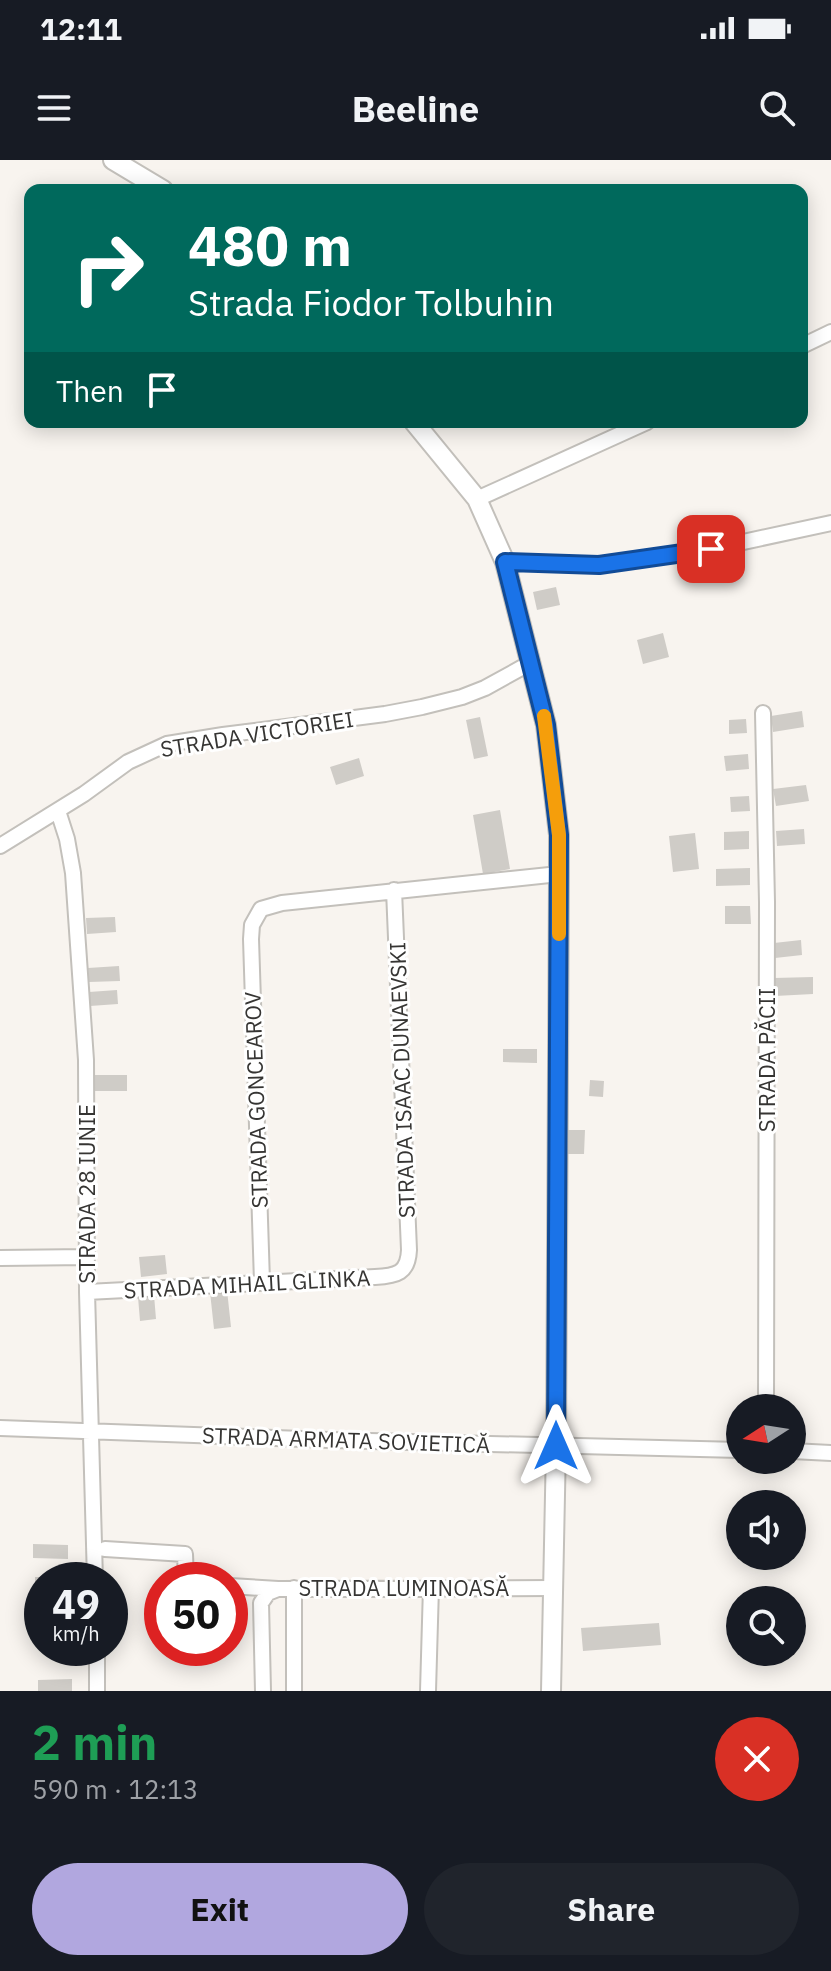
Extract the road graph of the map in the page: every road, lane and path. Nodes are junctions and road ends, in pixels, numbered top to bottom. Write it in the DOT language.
graph roads {
  1 [pos="113,160"];
  2 [pos="153,184"];
  3 [pos="830,333"];
  4 [pos="808,343"];
  5 [pos="419,428"];
  6 [pos="634,428"];
  7 [pos="477,499"];
  8 [pos="831,523"];
  9 [pos="505,562"];
  10 [pos="532,662"];
  11 [pos="763,713"];
  12 [pos="58,811"];
  13 [pos="0,846"];
  14 [pos="559,874"];
  15 [pos="394,890"];
  16 [pos="87,1257"];
  17 [pos="0,1258"];
  18 [pos="405,1269"];
  19 [pos="262,1282"];
  20 [pos="87,1292"];
  21 [pos="766,1394"];
  22 [pos="0,1428"];
  23 [pos="91,1432"];
  24 [pos="556,1446"];
  25 [pos="726,1450"];
  26 [pos="806,1452"];
  27 [pos="831,1453"];
  28 [pos="105,1549"];
  29 [pos="95,1562"];
  30 [pos="185,1562"];
  31 [pos="248,1587"];
  32 [pos="431,1587"];
  33 [pos="294,1588"];
  34 [pos="553,1588"];
  35 [pos="278,1589"];
  36 [pos="97,1666"];
  37 [pos="97,1691"];
  38 [pos="263,1691"];
  39 [pos="294,1691"];
  40 [pos="428,1691"];
  41 [pos="551,1691"];
  1 -- 2 [label="main road"];
  3 -- 4 [label="street"];
  5 -- 7 [label="main road"];
  6 -- 7 [label="street"];
  7 -- 9 [label="main road"];
  8 -- 9 [label="street"];
  9 -- 10 [label="main road"];
  10 -- 12 [label="street, STRADA VICTORIEI"];
  10 -- 14 [label="main road"];
  11 -- 21 [label="street, STRADA PĂCII"];
  12 -- 13 [label="street, STRADA VICTORIEI"];
  12 -- 16 [label="street, STRADA 28 IUNIE"];
  14 -- 15 [label="street"];
  14 -- 24 [label="main road"];
  15 -- 18 [label="street, STRADA ISAAC DUNAEVSKI"];
  15 -- 19 [label="street, STRADA GONCEAROV"];
  16 -- 17 [label="street"];
  16 -- 20 [label="street, STRADA 28 IUNIE"];
  18 -- 19 [label="street, STRADA MIHAIL GLINKA"];
  19 -- 20 [label="street, STRADA MIHAIL GLINKA"];
  20 -- 23 [label="street, STRADA 28 IUNIE"];
  22 -- 23 [label="street, STRADA ARMATA SOVIETICĂ"];
  23 -- 24 [label="street, STRADA ARMATA SOVIETICĂ"];
  23 -- 29 [label="street, STRADA 28 IUNIE"];
  24 -- 25 [label="street, STRADA ARMATA SOVIETICĂ"];
  24 -- 34 [label="main road"];
  26 -- 27 [label="street"];
  28 -- 30 [label="street"];
  31 -- 35 [label="street"];
  32 -- 33 [label="street, STRADA LUMINOASĂ"];
  32 -- 34 [label="street, STRADA LUMINOASĂ"];
  32 -- 40 [label="street"];
  33 -- 35 [label="street, STRADA LUMINOASĂ"];
  33 -- 39 [label="street"];
  34 -- 41 [label="main road"];
  35 -- 38 [label="street, STRADA LUMINOASĂ"];
  36 -- 37 [label="street"];
}
